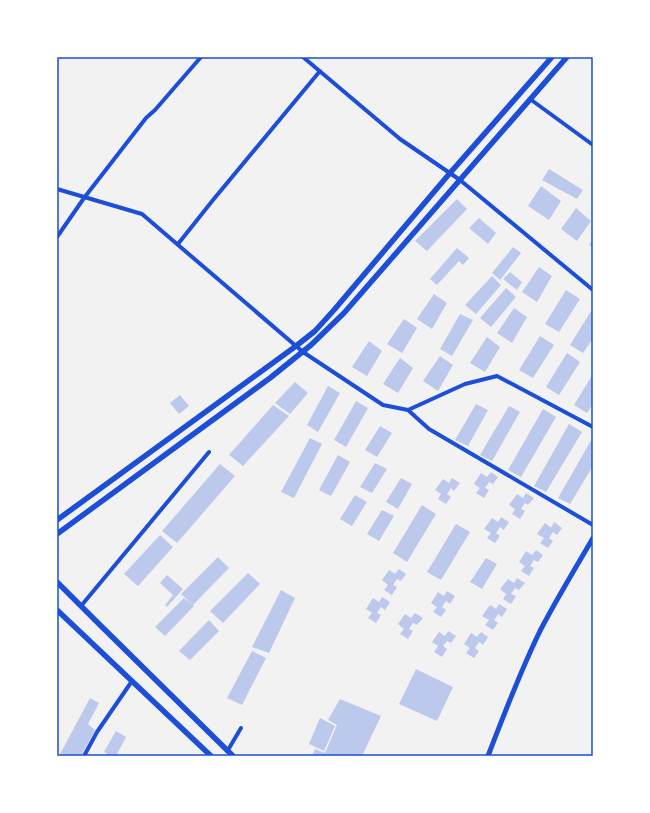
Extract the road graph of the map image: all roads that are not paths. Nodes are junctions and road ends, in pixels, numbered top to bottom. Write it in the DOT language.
graph roads {
  1 [pos="201,57"];
  2 [pos="303,57"];
  3 [pos="552,57"];
  4 [pos="567,57"];
  5 [pos="320,71"];
  6 [pos="530,99"];
  7 [pos="593,145"];
  8 [pos="450,173"];
  9 [pos="460,180"];
  10 [pos="57,189"];
  11 [pos="84,198"];
  12 [pos="57,237"];
  13 [pos="178,244"];
  14 [pos="593,290"];
  15 [pos="296,346"];
  16 [pos="303,352"];
  17 [pos="408,410"];
  18 [pos="593,428"];
  19 [pos="209,452"];
  20 [pos="57,520"];
  21 [pos="593,525"];
  22 [pos="57,534"];
  23 [pos="593,538"];
  24 [pos="57,582"];
  25 [pos="81,606"];
  26 [pos="57,610"];
  27 [pos="132,681"];
  28 [pos="241,728"];
  29 [pos="228,750"];
  30 [pos="84,756"];
  31 [pos="211,756"];
  32 [pos="233,756"];
  33 [pos="488,756"];
  1 -- 11 [label="street"];
  2 -- 5 [label="street"];
  3 -- 8 [label="main road"];
  4 -- 6 [label="main road"];
  5 -- 8 [label="street"];
  5 -- 13 [label="street"];
  6 -- 7 [label="street"];
  6 -- 9 [label="main road"];
  8 -- 9 [label="street"];
  8 -- 15 [label="main road"];
  9 -- 14 [label="street"];
  9 -- 16 [label="main road"];
  10 -- 11 [label="street"];
  11 -- 12 [label="street"];
  11 -- 13 [label="street"];
  13 -- 15 [label="street"];
  15 -- 16 [label="street"];
  15 -- 20 [label="main road"];
  16 -- 17 [label="street"];
  16 -- 22 [label="main road"];
  17 -- 18 [label="street"];
  17 -- 21 [label="street"];
  19 -- 25 [label="street"];
  23 -- 33 [label="street"];
  24 -- 25 [label="main road"];
  25 -- 29 [label="main road"];
  26 -- 27 [label="main road"];
  27 -- 30 [label="street"];
  27 -- 31 [label="main road"];
  28 -- 29 [label="street"];
  29 -- 32 [label="main road"];
}
